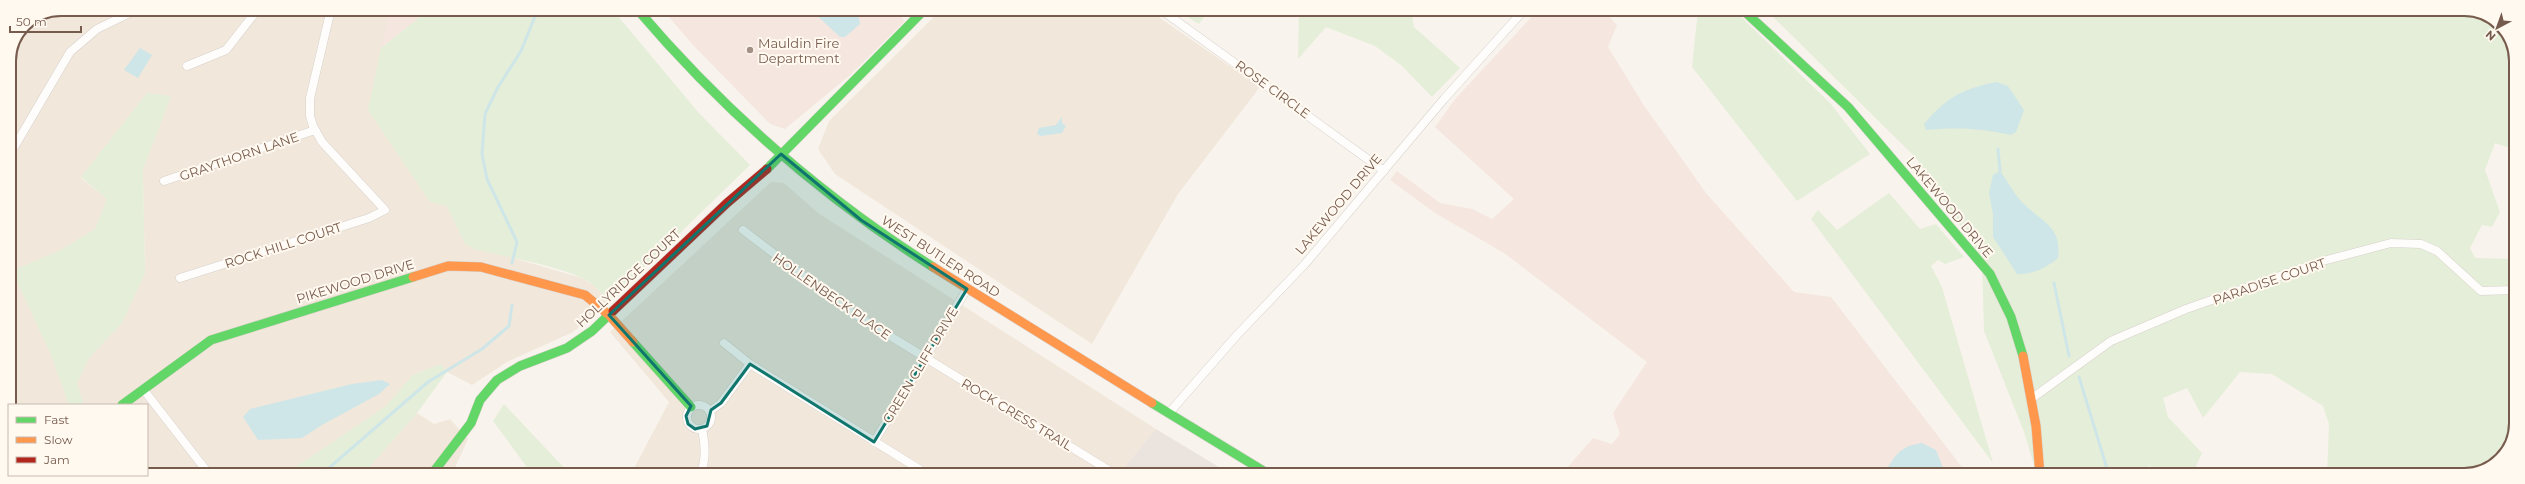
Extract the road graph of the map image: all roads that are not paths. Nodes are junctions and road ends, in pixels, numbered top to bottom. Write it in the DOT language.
graph roads {
  1 [pos="124,16"];
  2 [pos="253,16"];
  3 [pos="329,16"];
  4 [pos="643,16"];
  5 [pos="918,16"];
  6 [pos="1170,16"];
  7 [pos="1519,16"];
  8 [pos="1749,16"];
  9 [pos="187,66"];
  10 [pos="314,130"];
  11 [pos="16,144"];
  12 [pos="781,154"];
  13 [pos="1384,171"];
  14 [pos="164,181"];
  15 [pos="742,230"];
  16 [pos="180,278"];
  17 [pos="967,289"];
  18 [pos="2509,290"];
  19 [pos="609,316"];
  20 [pos="724,343"];
  21 [pos="924,358"];
  22 [pos="750,364"];
  23 [pos="142,389"];
  24 [pos="2031,399"];
  25 [pos="123,404"];
  26 [pos="691,407"];
  27 [pos="710,410"];
  28 [pos="1169,413"];
  29 [pos="702,429"];
  30 [pos="874,442"];
  31 [pos="204,468"];
  32 [pos="436,468"];
  33 [pos="701,468"];
  34 [pos="917,468"];
  35 [pos="1105,468"];
  36 [pos="1260,468"];
  37 [pos="2039,468"];
  1 -- 11 [label="street"];
  2 -- 9 [label="street"];
  3 -- 10 [label="street"];
  4 -- 12 [label="street, WEST BUTLER ROAD"];
  5 -- 12 [label="street, HOLLYRIDGE COURT"];
  6 -- 13 [label="street, ROSE CIRCLE"];
  7 -- 13 [label="street, LAKEWOOD DRIVE"];
  8 -- 24 [label="street, LAKEWOOD DRIVE"];
  10 -- 14 [label="street, GRAYTHORN LANE"];
  10 -- 16 [label="street, ROCK HILL COURT"];
  12 -- 17 [label="street, WEST BUTLER ROAD"];
  12 -- 19 [label="street, HOLLYRIDGE COURT"];
  13 -- 28 [label="street, LAKEWOOD DRIVE"];
  15 -- 21 [label="street, HOLLENBECK PLACE"];
  17 -- 21 [label="street, GREEN CLIFF DRIVE"];
  17 -- 28 [label="street, WEST BUTLER ROAD"];
  18 -- 24 [label="street, PARADISE COURT"];
  19 -- 23 [label="street, PIKEWOOD DRIVE"];
  19 -- 26 [label="street, PIKEWOOD DRIVE"];
  19 -- 32 [label="street, HOLLYRIDGE COURT"];
  20 -- 22 [label="street"];
  21 -- 30 [label="street, GREEN CLIFF DRIVE"];
  21 -- 35 [label="street, ROCK CRESS TRAIL"];
  22 -- 27 [label="street"];
  22 -- 30 [label="street"];
  23 -- 25 [label="street, PIKEWOOD DRIVE"];
  23 -- 31 [label="street"];
  24 -- 37 [label="street, LAKEWOOD DRIVE"];
  26 -- 27 [label="street"];
  26 -- 29 [label="street"];
  27 -- 29 [label="street"];
  28 -- 36 [label="street, WEST BUTLER ROAD"];
  29 -- 33 [label="street"];
  30 -- 34 [label="street"];
}
